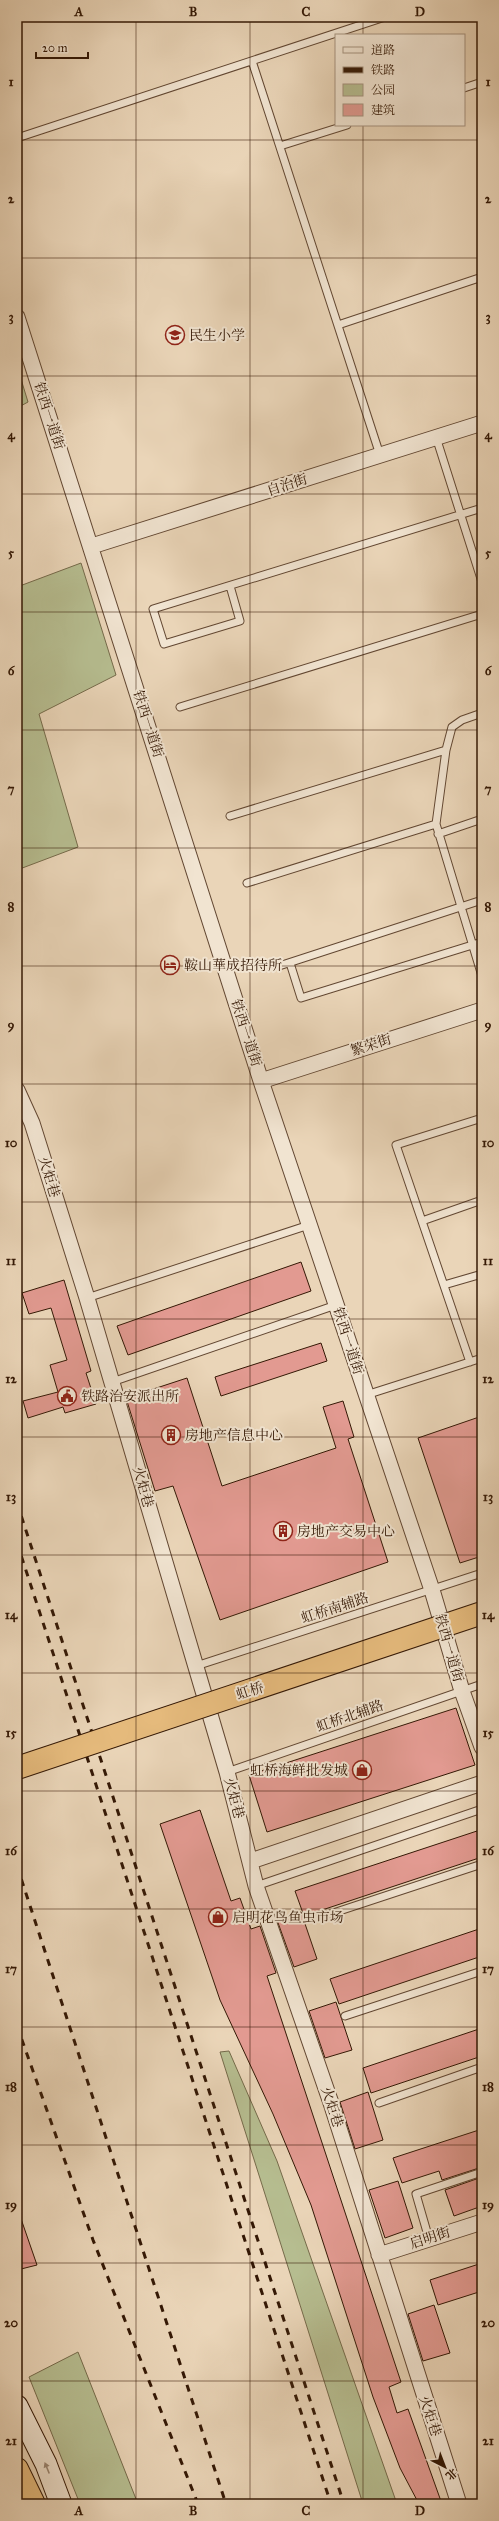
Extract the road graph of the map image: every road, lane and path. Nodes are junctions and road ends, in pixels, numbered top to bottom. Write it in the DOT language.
graph roads {
  1 [pos="385,17"];
  2 [pos="252,61"];
  3 [pos="482,82"];
  4 [pos="465,88"];
  5 [pos="344,126"];
  6 [pos="17,138"];
  7 [pos="280,146"];
  8 [pos="482,277"];
  9 [pos="17,316"];
  10 [pos="338,324"];
  11 [pos="482,423"];
  12 [pos="436,437"];
  13 [pos="380,455"];
  14 [pos="482,508"];
  15 [pos="461,514"];
  16 [pos="92,546"];
  17 [pos="482,582"];
  18 [pos="230,586"];
  19 [pos="482,614"];
  20 [pos="180,707"];
  21 [pos="482,713"];
  22 [pos="446,750"];
  23 [pos="230,816"];
  24 [pos="482,819"];
  25 [pos="436,824"];
  26 [pos="438,834"];
  27 [pos="248,883"];
  28 [pos="482,900"];
  29 [pos="461,907"];
  30 [pos="482,942"];
  31 [pos="472,945"];
  32 [pos="290,963"];
  33 [pos="279,966"];
  34 [pos="482,976"];
  35 [pos="482,1010"];
  36 [pos="261,1081"];
  37 [pos="17,1090"];
  38 [pos="482,1118"];
  39 [pos="482,1200"];
  40 [pos="422,1221"];
  41 [pos="309,1225"];
  42 [pos="482,1274"];
  43 [pos="444,1285"];
  44 [pos="87,1298"];
  45 [pos="336,1305"];
  46 [pos="482,1358"];
  47 [pos="470,1362"];
  48 [pos="112,1382"];
  49 [pos="366,1395"];
  50 [pos="482,1573"];
  51 [pos="432,1590"];
  52 [pos="482,1613"];
  53 [pos="196,1666"];
  54 [pos="482,1684"];
  55 [pos="462,1690"];
  56 [pos="482,1747"];
  57 [pos="17,1768"];
  58 [pos="227,1772"];
  59 [pos="482,1783"];
  60 [pos="482,1809"];
  61 [pos="251,1861"];
  62 [pos="482,1864"];
  63 [pos="256,1886"];
  64 [pos="315,1919"];
  65 [pos="482,1971"];
  66 [pos="345,2016"];
  67 [pos="482,2067"];
  68 [pos="379,2103"];
  69 [pos="482,2172"];
  70 [pos="482,2222"];
  71 [pos="429,2239"];
  72 [pos="379,2255"];
  73 [pos="17,2406"];
  74 [pos="17,2469"];
  75 [pos="34,2504"];
  76 [pos="61,2504"];
  77 [pos="459,2504"];
  1 -- 2 [label="lane"];
  2 -- 6 [label="lane"];
  2 -- 7 [label="lane"];
  3 -- 4 [label="lane"];
  5 -- 7 [label="lane"];
  7 -- 10 [label="lane"];
  8 -- 10 [label="lane"];
  9 -- 16 [label="street, 铁西一道街"];
  10 -- 13 [label="lane"];
  11 -- 12 [label="street, 自治街"];
  12 -- 13 [label="street, 自治街"];
  12 -- 15 [label="lane"];
  13 -- 16 [label="street, 自治街"];
  14 -- 15 [label="lane"];
  15 -- 17 [label="lane"];
  15 -- 18 [label="lane"];
  16 -- 36 [label="street, 铁西一道街"];
  18 -- 18 [label="lane"];
  19 -- 20 [label="lane"];
  21 -- 22 [label="lane"];
  22 -- 23 [label="lane"];
  22 -- 25 [label="lane"];
  24 -- 26 [label="lane"];
  25 -- 26 [label="lane"];
  25 -- 27 [label="lane"];
  26 -- 29 [label="lane"];
  28 -- 29 [label="lane"];
  29 -- 31 [label="lane"];
  29 -- 32 [label="lane"];
  30 -- 31 [label="lane"];
  31 -- 32 [label="lane"];
  31 -- 34 [label="lane"];
  32 -- 33 [label="lane"];
  35 -- 36 [label="street, 繁荣街"];
  36 -- 41 [label="street, 铁西一道街"];
  37 -- 44 [label="street, 火炬巷"];
  38 -- 40 [label="lane"];
  39 -- 40 [label="lane"];
  40 -- 43 [label="lane"];
  41 -- 44 [label="lane"];
  41 -- 45 [label="street, 铁西一道街"];
  42 -- 43 [label="lane"];
  43 -- 47 [label="lane"];
  44 -- 48 [label="street, 火炬巷"];
  45 -- 48 [label="lane"];
  45 -- 49 [label="street, 铁西一道街"];
  46 -- 47 [label="lane"];
  47 -- 49 [label="lane"];
  48 -- 53 [label="street, 火炬巷"];
  49 -- 51 [label="street, 铁西一道街"];
  50 -- 51 [label="lane, 虹桥南辅路"];
  51 -- 53 [label="lane, 虹桥南辅路"];
  51 -- 55 [label="street, 铁西一道街"];
  52 -- 57 [label="main road, 虹桥, bridge"];
  53 -- 58 [label="street, 火炬巷"];
  54 -- 55 [label="lane, 虹桥北辅路"];
  55 -- 56 [label="street, 铁西一道街"];
  55 -- 58 [label="lane, 虹桥北辅路"];
  58 -- 61 [label="street, 火炬巷"];
  59 -- 61 [label="street"];
  60 -- 63 [label="lane"];
  61 -- 63 [label="street, 火炬巷"];
  62 -- 64 [label="lane"];
  63 -- 72 [label="street, 火炬巷"];
  65 -- 66 [label="lane"];
  67 -- 68 [label="lane"];
  69 -- 71 [label="lane"];
  70 -- 71 [label="street, 启明街"];
  71 -- 72 [label="street, 启明街"];
  72 -- 77 [label="street, 火炬巷"];
  76 -- 73 [label="main road, one-way"];
  74 -- 75 [label="main road"];
}
